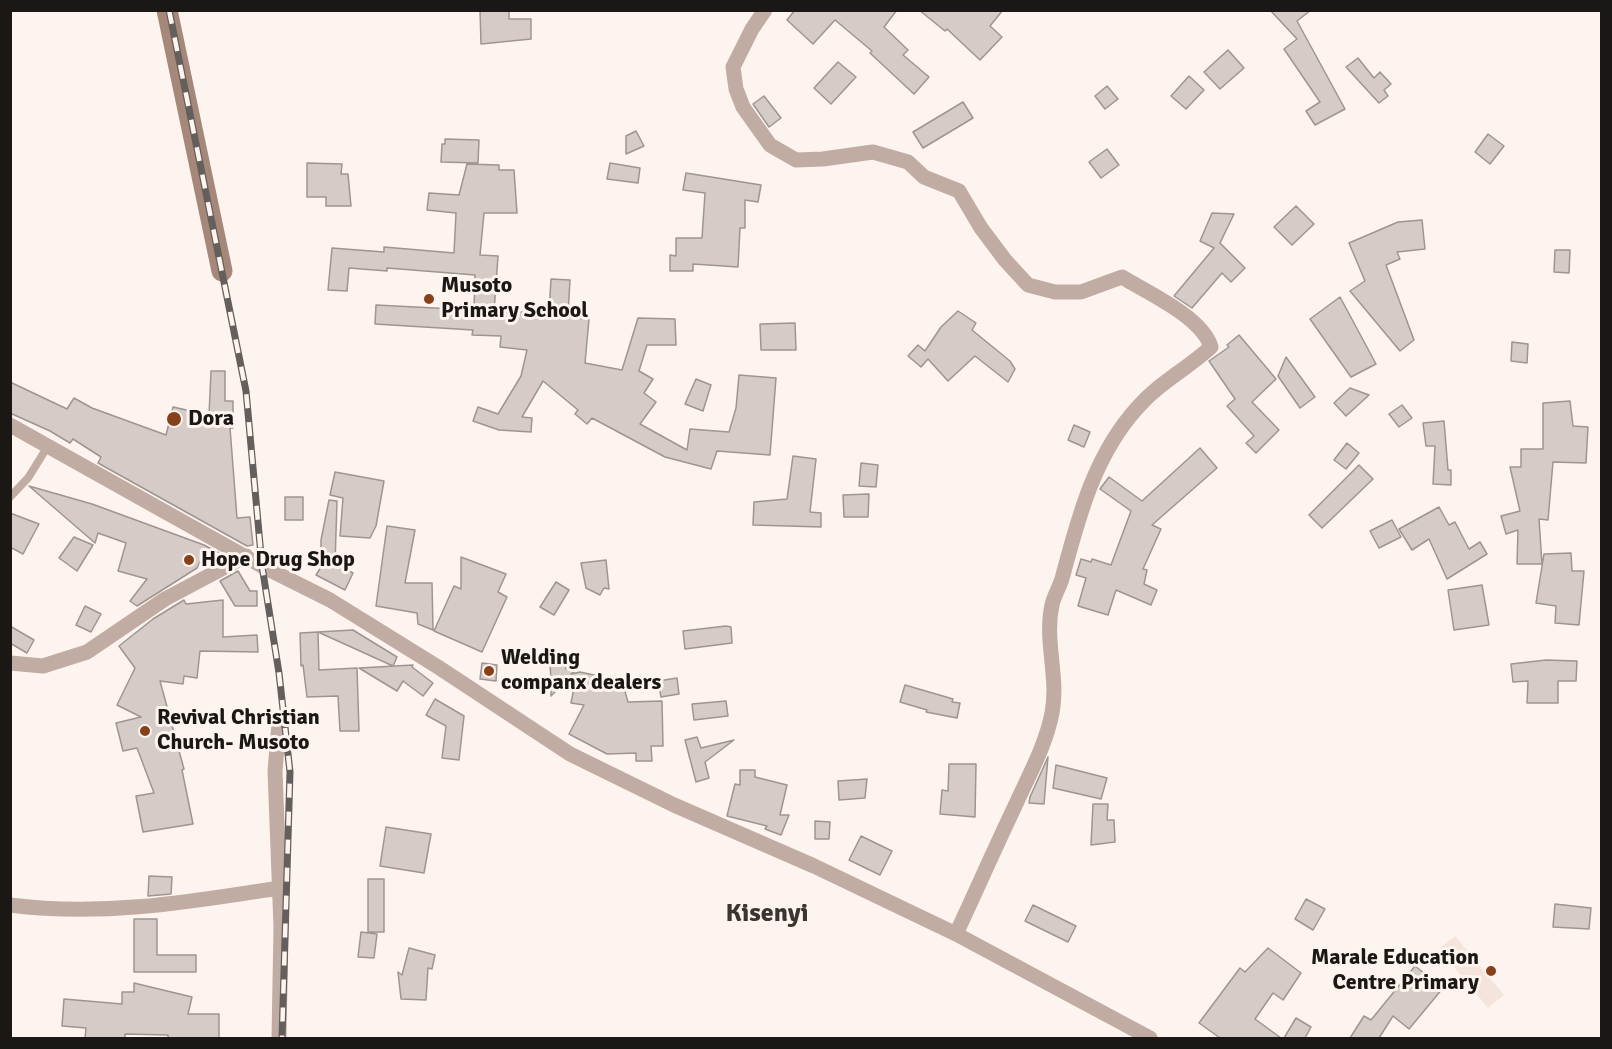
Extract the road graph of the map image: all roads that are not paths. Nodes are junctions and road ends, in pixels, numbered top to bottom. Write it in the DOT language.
graph roads {
  1 [pos="167,10"];
  2 [pos="765,10"];
  3 [pos="222,271"];
  4 [pos="10,425"];
  5 [pos="48,445"];
  6 [pos="10,498"];
  7 [pos="246,556"];
  8 [pos="10,663"];
  9 [pos="279,724"];
  10 [pos="279,888"];
  11 [pos="10,905"];
  12 [pos="956,934"];
  13 [pos="279,1038"];
  14 [pos="1150,1038"];
  1 -- 3 [label="main road"];
  2 -- 12 [label="street"];
  4 -- 5 [label="street"];
  5 -- 6 [label="lane"];
  5 -- 7 [label="street"];
  7 -- 8 [label="street"];
  7 -- 12 [label="street"];
  9 -- 10 [label="street"];
  10 -- 11 [label="street"];
  10 -- 13 [label="street"];
  12 -- 14 [label="street"];
}
